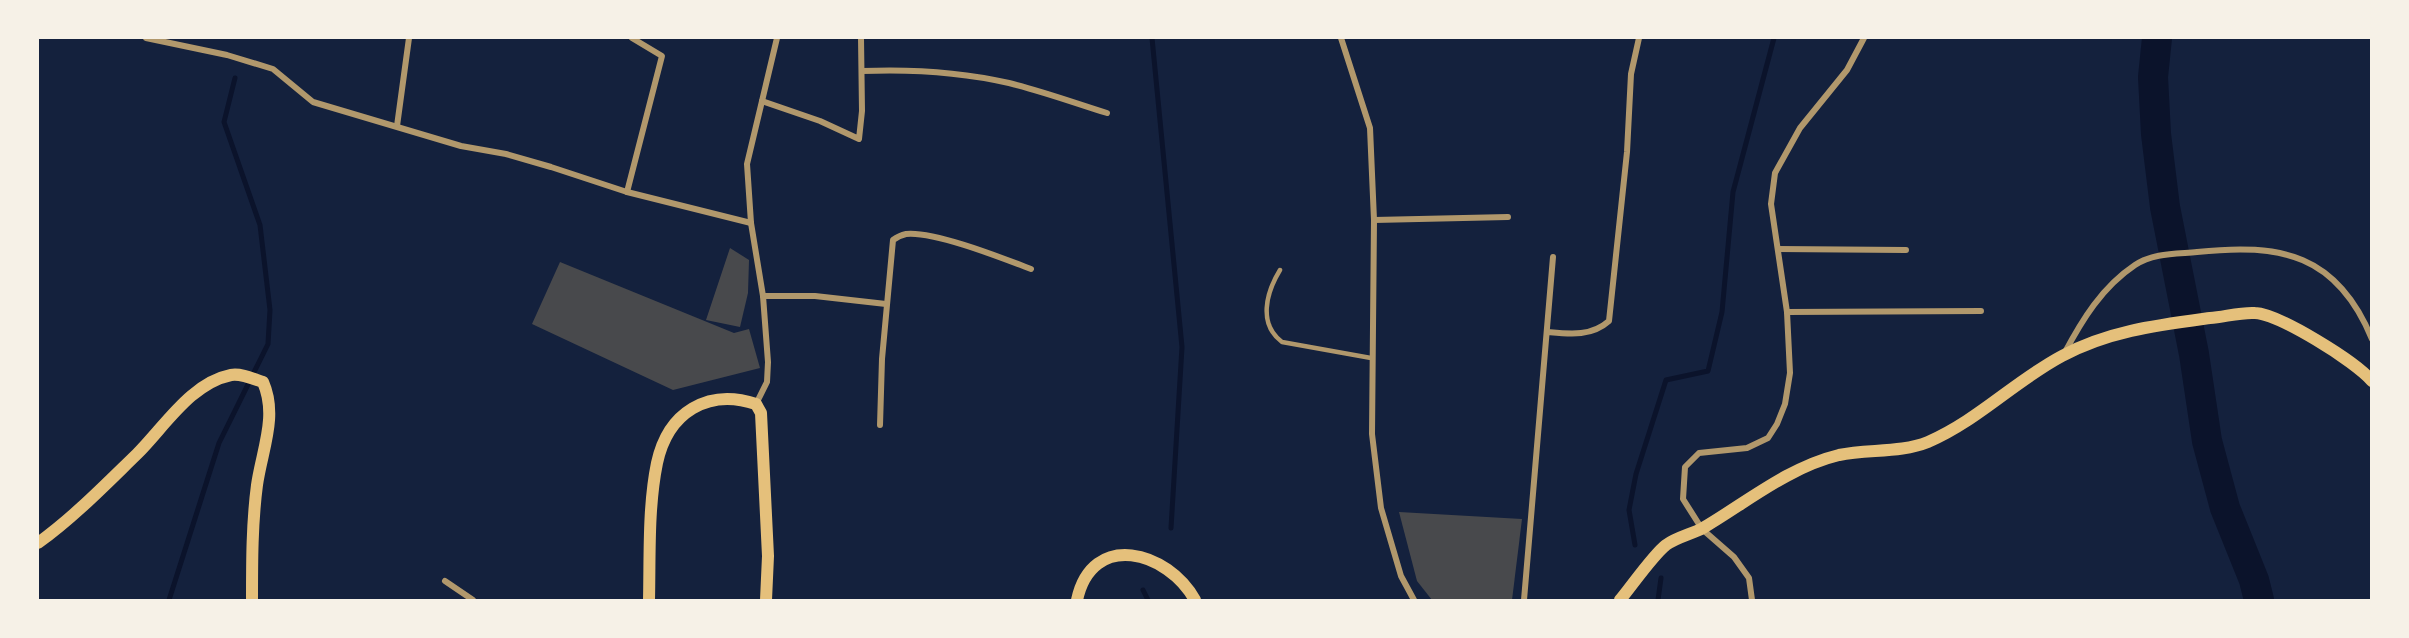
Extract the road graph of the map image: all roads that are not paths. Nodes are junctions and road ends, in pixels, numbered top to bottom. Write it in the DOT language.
graph roads {
  1 [pos="146,38"];
  2 [pos="409,38"];
  3 [pos="632,38"];
  4 [pos="777,38"];
  5 [pos="861,38"];
  6 [pos="1341,38"];
  7 [pos="1639,38"];
  8 [pos="1864,38"];
  9 [pos="862,71"];
  10 [pos="762,101"];
  11 [pos="1107,113"];
  12 [pos="397,126"];
  13 [pos="627,192"];
  14 [pos="1508,217"];
  15 [pos="1374,220"];
  16 [pos="751,223"];
  17 [pos="1778,249"];
  18 [pos="1906,250"];
  19 [pos="1553,257"];
  20 [pos="1031,268"];
  21 [pos="1280,270"];
  22 [pos="763,296"];
  23 [pos="886,304"];
  24 [pos="1981,311"];
  25 [pos="1787,312"];
  26 [pos="1547,332"];
  27 [pos="2372,339"];
  28 [pos="2062,356"];
  29 [pos="1371,358"];
  30 [pos="2372,381"];
  31 [pos="756,404"];
  32 [pos="880,425"];
  33 [pos="1702,529"];
  34 [pos="38,543"];
  35 [pos="445,581"];
  36 [pos="252,600"];
  37 [pos="473,600"];
  38 [pos="649,600"];
  39 [pos="766,600"];
  40 [pos="1077,600"];
  41 [pos="1195,600"];
  42 [pos="1414,600"];
  43 [pos="1524,600"];
  44 [pos="1620,600"];
  45 [pos="1752,600"];
  1 -- 12 [label="street"];
  2 -- 12 [label="street"];
  3 -- 13 [label="street"];
  4 -- 10 [label="street"];
  5 -- 9 [label="street"];
  6 -- 15 [label="street"];
  7 -- 26 [label="street"];
  8 -- 17 [label="street"];
  9 -- 10 [label="street"];
  9 -- 11 [label="street"];
  10 -- 16 [label="street"];
  12 -- 13 [label="street"];
  13 -- 16 [label="street"];
  14 -- 15 [label="street"];
  15 -- 29 [label="street"];
  16 -- 22 [label="street"];
  17 -- 18 [label="street"];
  17 -- 25 [label="street"];
  19 -- 26 [label="street"];
  20 -- 23 [label="street"];
  21 -- 29 [label="lane"];
  22 -- 23 [label="street"];
  22 -- 31 [label="street"];
  23 -- 32 [label="street"];
  24 -- 25 [label="street"];
  25 -- 33 [label="street"];
  26 -- 43 [label="street"];
  27 -- 28 [label="street"];
  28 -- 30 [label="main road"];
  28 -- 33 [label="main road"];
  29 -- 42 [label="street"];
  31 -- 38 [label="main road"];
  31 -- 39 [label="main road"];
  33 -- 44 [label="main road"];
  33 -- 45 [label="street"];
  34 -- 36 [label="main road"];
  35 -- 37 [label="street"];
  40 -- 41 [label="main road"];
}
